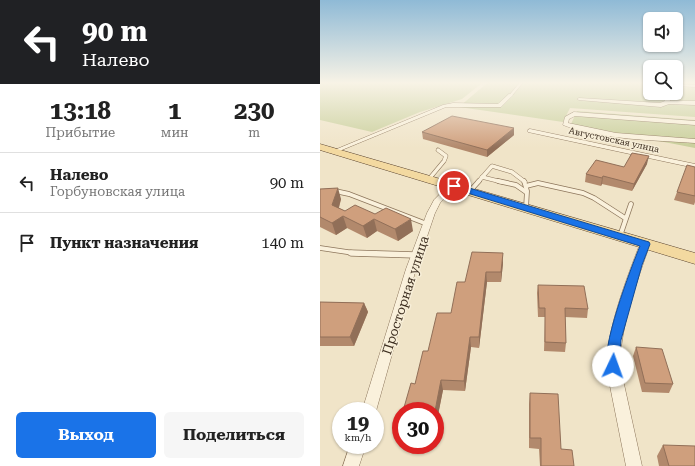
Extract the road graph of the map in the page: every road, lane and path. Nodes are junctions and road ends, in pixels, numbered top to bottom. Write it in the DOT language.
graph roads {
  1 [pos="450,105"];
  2 [pos="470,105"];
  3 [pos="499,105"];
  4 [pos="695,123"];
  5 [pos="530,131"];
  6 [pos="695,141"];
  7 [pos="325,149"];
  8 [pos="438,150"];
  9 [pos="695,166"];
  10 [pos="482,177"];
  11 [pos="429,179"];
  12 [pos="454,186"];
  13 [pos="526,186"];
  14 [pos="470,191"];
  15 [pos="328,192"];
  16 [pos="526,192"];
  17 [pos="631,204"];
  18 [pos="526,208"];
  19 [pos="625,218"];
  20 [pos="427,224"];
  21 [pos="620,236"];
  22 [pos="645,244"];
  23 [pos="320,248"];
  24 [pos="416,255"];
  25 [pos="695,259"];
  26 [pos="372,402"];
  27 [pos="355,454"];
  28 [pos="351,466"];
  29 [pos="634,466"];
  1 -- 7 [label="street"];
  2 -- 3 [label="street"];
  4 -- 6 [label="street"];
  5 -- 9 [label="street, Августовская улица"];
  7 -- 11 [label="main road"];
  8 -- 11 [label="lane"];
  10 -- 13 [label="lane"];
  10 -- 14 [label="lane"];
  10 -- 16 [label="lane"];
  11 -- 12 [label="main road"];
  12 -- 14 [label="main road"];
  12 -- 20 [label="street, Просторная улица"];
  13 -- 16 [label="lane"];
  13 -- 19 [label="lane"];
  14 -- 18 [label="main road"];
  15 -- 20 [label="lane"];
  16 -- 18 [label="lane"];
  17 -- 19 [label="lane"];
  18 -- 21 [label="main road"];
  19 -- 21 [label="lane"];
  20 -- 24 [label="street, Просторная улица"];
  21 -- 22 [label="main road"];
  22 -- 25 [label="main road"];
  22 -- 29 [label="street"];
  23 -- 24 [label="lane"];
  24 -- 26 [label="street, Просторная улица"];
  27 -- 28 [label="street"];
}
